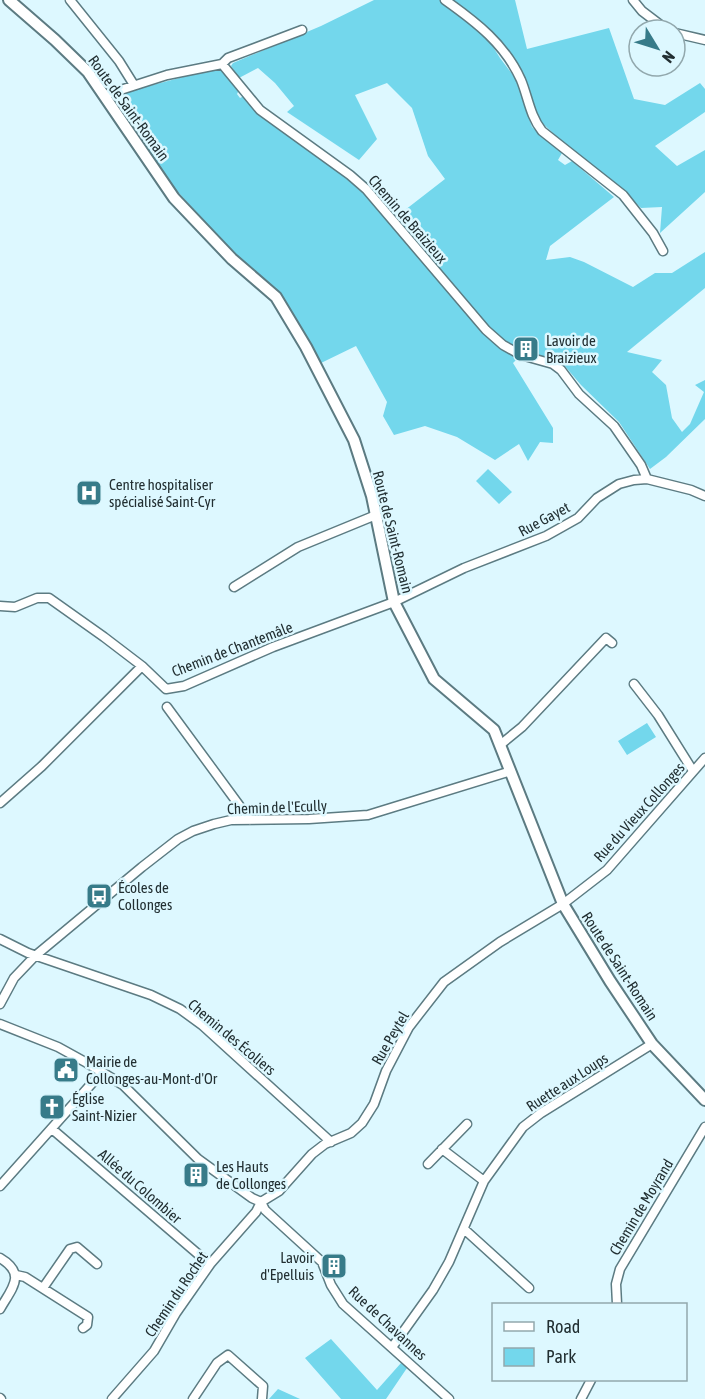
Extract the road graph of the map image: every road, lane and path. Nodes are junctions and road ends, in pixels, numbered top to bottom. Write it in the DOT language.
graph roads {
  1 [pos="9,0"];
  2 [pos="70,0"];
  3 [pos="445,0"];
  4 [pos="633,0"];
  5 [pos="651,18"];
  6 [pos="302,30"];
  7 [pos="687,36"];
  8 [pos="705,40"];
  9 [pos="222,64"];
  10 [pos="134,85"];
  11 [pos="105,95"];
  12 [pos="663,251"];
  13 [pos="647,479"];
  14 [pos="705,496"];
  15 [pos="376,515"];
  16 [pos="234,587"];
  17 [pos="394,602"];
  18 [pos="0,606"];
  19 [pos="612,643"];
  20 [pos="142,666"];
  21 [pos="634,684"];
  22 [pos="167,707"];
  23 [pos="500,745"];
  24 [pos="705,758"];
  25 [pos="511,771"];
  26 [pos="693,771"];
  27 [pos="0,802"];
  28 [pos="250,820"];
  29 [pos="563,904"];
  30 [pos="0,939"];
  31 [pos="35,956"];
  32 [pos="0,1004"];
  33 [pos="0,1024"];
  34 [pos="652,1044"];
  35 [pos="102,1072"];
  36 [pos="705,1100"];
  37 [pos="466,1124"];
  38 [pos="705,1127"];
  39 [pos="52,1129"];
  40 [pos="331,1142"];
  41 [pos="442,1149"];
  42 [pos="428,1164"];
  43 [pos="484,1181"];
  44 [pos="0,1186"];
  45 [pos="261,1203"];
  46 [pos="464,1229"];
  47 [pos="0,1258"];
  48 [pos="211,1263"];
  49 [pos="97,1264"];
  50 [pos="16,1275"];
  51 [pos="43,1288"];
  52 [pos="529,1288"];
  53 [pos="617,1303"];
  54 [pos="0,1309"];
  55 [pos="83,1328"];
  56 [pos="393,1346"];
  57 [pos="590,1381"];
  58 [pos="112,1399"];
  59 [pos="193,1399"];
  60 [pos="262,1399"];
  61 [pos="449,1399"];
  62 [pos="581,1399"];
  1 -- 11 [label="main road, Route de Saint-Romain"];
  2 -- 10 [label="street"];
  3 -- 12 [label="street"];
  4 -- 5 [label="street"];
  6 -- 9 [label="street"];
  7 -- 8 [label="street"];
  9 -- 10 [label="street"];
  9 -- 13 [label="street, Chemin de Braizieux"];
  10 -- 11 [label="street"];
  11 -- 15 [label="main road, Route de Saint-Romain"];
  13 -- 14 [label="street, Rue Gayet"];
  13 -- 17 [label="street, Rue Gayet"];
  15 -- 16 [label="street"];
  15 -- 17 [label="main road, Route de Saint-Romain"];
  17 -- 20 [label="street, Chemin de Chantemâle"];
  17 -- 23 [label="main road, Route de Saint-Romain"];
  18 -- 20 [label="street, Chemin de Chantemâle"];
  19 -- 23 [label="street"];
  20 -- 27 [label="street"];
  21 -- 26 [label="street"];
  22 -- 28 [label="street"];
  23 -- 25 [label="main road, Route de Saint-Romain"];
  24 -- 26 [label="street, Rue du Vieux Collonges"];
  25 -- 28 [label="street, Chemin de l'Ecully"];
  25 -- 29 [label="main road, Route de Saint-Romain"];
  26 -- 29 [label="street, Rue du Vieux Collonges"];
  28 -- 31 [label="street, Chemin de l'Ecully"];
  29 -- 34 [label="main road, Route de Saint-Romain"];
  29 -- 40 [label="street, Rue Peytel"];
  30 -- 31 [label="street, Chemin des Écoliers"];
  31 -- 32 [label="street, Chemin de l'Ecully"];
  31 -- 40 [label="street, Chemin des Écoliers"];
  33 -- 35 [label="street, Rue de Chavannes"];
  34 -- 36 [label="main road, Route de Saint-Romain"];
  34 -- 43 [label="street, Ruette aux Loups"];
  35 -- 39 [label="street"];
  35 -- 45 [label="street, Rue de Chavannes"];
  37 -- 41 [label="street"];
  38 -- 53 [label="street, Chemin de Moyrand"];
  39 -- 44 [label="street"];
  39 -- 48 [label="street, Allée du Colombier"];
  40 -- 45 [label="street, Rue Peytel"];
  41 -- 42 [label="street"];
  41 -- 43 [label="street"];
  43 -- 46 [label="street, Ruette aux Loups"];
  45 -- 48 [label="street, Chemin du Rochet"];
  45 -- 56 [label="street, Rue de Chavannes"];
  46 -- 52 [label="street"];
  46 -- 56 [label="street, Ruette aux Loups"];
  47 -- 50 [label="street"];
  48 -- 58 [label="street, Chemin du Rochet"];
  49 -- 51 [label="street"];
  50 -- 51 [label="street"];
  50 -- 54 [label="street"];
  51 -- 55 [label="street"];
  56 -- 61 [label="street, Rue de Chavannes"];
  57 -- 62 [label="street"];
  59 -- 60 [label="street"];
}
